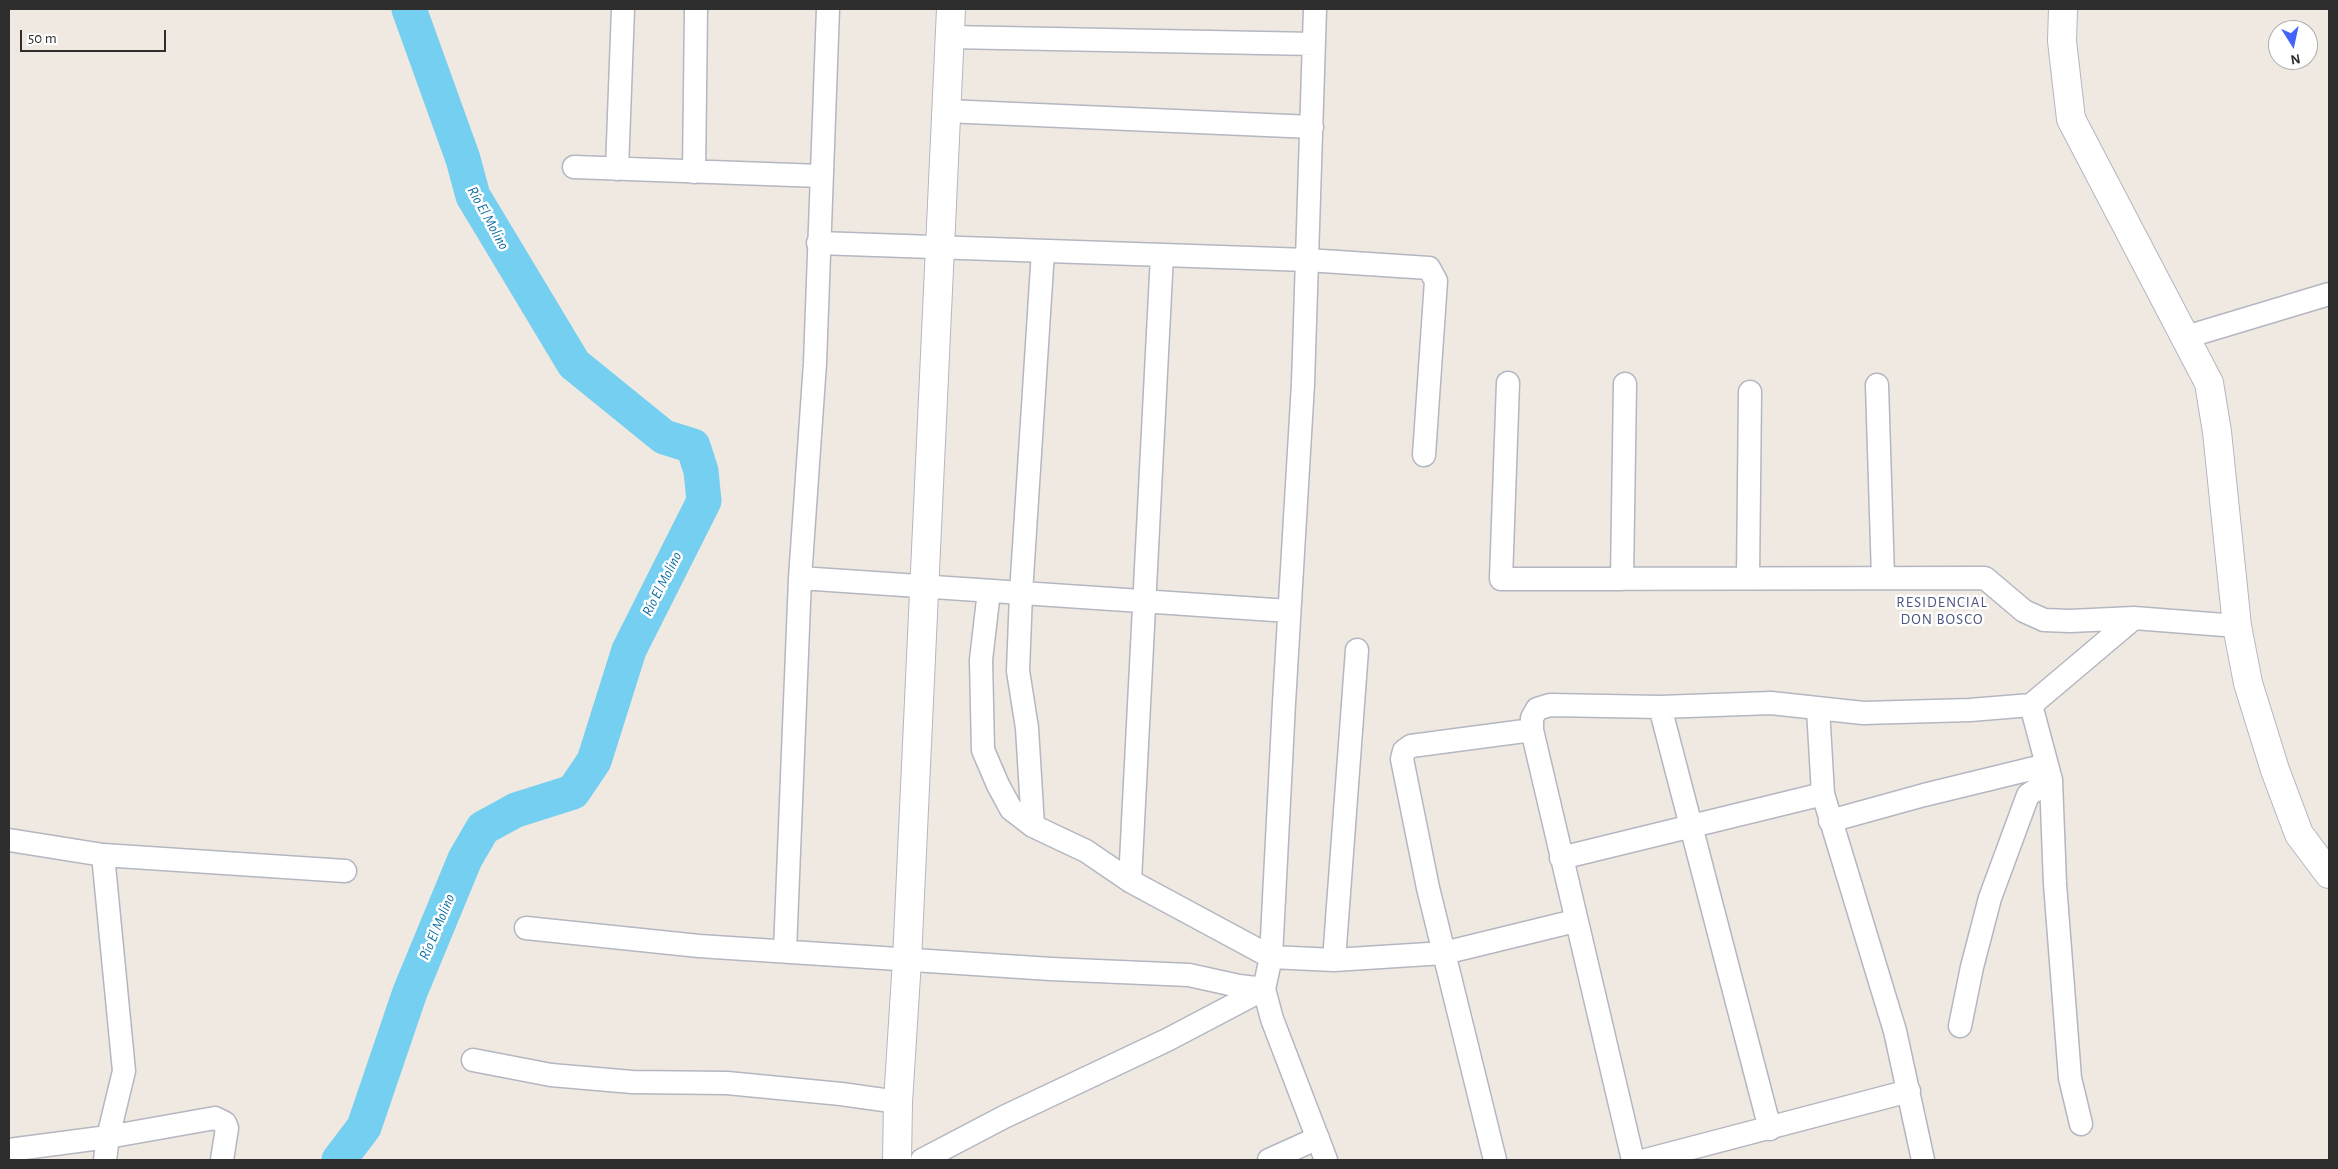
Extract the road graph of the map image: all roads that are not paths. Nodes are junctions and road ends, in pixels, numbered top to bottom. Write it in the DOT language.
graph roads {
  1 [pos="623,9"];
  2 [pos="696,9"];
  3 [pos="828,9"];
  4 [pos="951,9"];
  5 [pos="1315,9"];
  6 [pos="2063,9"];
  7 [pos="949,37"];
  8 [pos="1314,44"];
  9 [pos="946,111"];
  10 [pos="1312,127"];
  11 [pos="574,167"];
  12 [pos="617,169"];
  13 [pos="694,172"];
  14 [pos="821,176"];
  15 [pos="818,243"];
  16 [pos="940,248"];
  17 [pos="1043,251"];
  18 [pos="1162,255"];
  19 [pos="1308,260"];
  20 [pos="2329,294"];
  21 [pos="2186,337"];
  22 [pos="1508,383"];
  23 [pos="1625,384"];
  24 [pos="1877,385"];
  25 [pos="1750,392"];
  26 [pos="1424,455"];
  27 [pos="1882,577"];
  28 [pos="800,578"];
  29 [pos="1748,578"];
  30 [pos="1622,579"];
  31 [pos="924,586"];
  32 [pos="989,591"];
  33 [pos="1021,593"];
  34 [pos="1144,602"];
  35 [pos="1289,611"];
  36 [pos="2134,618"];
  37 [pos="2237,626"];
  38 [pos="1357,650"];
  39 [pos="2031,705"];
  40 [pos="1660,707"];
  41 [pos="1818,708"];
  42 [pos="1532,730"];
  43 [pos="2049,772"];
  44 [pos="1823,794"];
  45 [pos="1830,821"];
  46 [pos="1033,826"];
  47 [pos="1691,827"];
  48 [pos="9,840"];
  49 [pos="103,855"];
  50 [pos="1561,858"];
  51 [pos="345,871"];
  52 [pos="2329,874"];
  53 [pos="1130,881"];
  54 [pos="1575,920"];
  55 [pos="526,928"];
  56 [pos="786,951"];
  57 [pos="1444,952"];
  58 [pos="1271,957"];
  59 [pos="907,960"];
  60 [pos="1334,960"];
  61 [pos="1264,988"];
  62 [pos="1960,1026"];
  63 [pos="473,1060"];
  64 [pos="1910,1091"];
  65 [pos="898,1102"];
  66 [pos="2081,1124"];
  67 [pos="1770,1130"];
  68 [pos="108,1137"];
  69 [pos="1318,1138"];
  70 [pos="9,1150"];
  71 [pos="105,1160"];
  72 [pos="222,1160"];
  73 [pos="897,1160"];
  74 [pos="922,1160"];
  75 [pos="1269,1160"];
  76 [pos="1326,1160"];
  77 [pos="1495,1160"];
  78 [pos="1633,1160"];
  79 [pos="1646,1160"];
  80 [pos="1923,1160"];
  1 -- 12 [label="street"];
  2 -- 13 [label="street"];
  3 -- 14 [label="street"];
  4 -- 7 [label="street"];
  5 -- 8 [label="street"];
  6 -- 21 [label="street"];
  7 -- 8 [label="street"];
  7 -- 9 [label="street"];
  8 -- 10 [label="street"];
  9 -- 10 [label="street"];
  9 -- 16 [label="street"];
  10 -- 19 [label="street"];
  11 -- 12 [label="street"];
  12 -- 13 [label="street"];
  13 -- 14 [label="street"];
  14 -- 15 [label="street"];
  15 -- 16 [label="street"];
  15 -- 28 [label="street"];
  16 -- 17 [label="street"];
  16 -- 31 [label="street"];
  17 -- 18 [label="street"];
  17 -- 33 [label="street"];
  18 -- 19 [label="street"];
  18 -- 34 [label="street"];
  19 -- 26 [label="street"];
  19 -- 35 [label="street"];
  20 -- 21 [label="street"];
  21 -- 37 [label="street"];
  22 -- 30 [label="street"];
  23 -- 30 [label="street"];
  24 -- 27 [label="street"];
  25 -- 29 [label="street"];
  27 -- 29 [label="street"];
  27 -- 36 [label="street"];
  28 -- 31 [label="street"];
  28 -- 56 [label="street"];
  29 -- 30 [label="street"];
  31 -- 32 [label="street"];
  31 -- 59 [label="street"];
  32 -- 33 [label="street"];
  32 -- 46 [label="street"];
  33 -- 34 [label="street"];
  33 -- 46 [label="street"];
  34 -- 35 [label="street"];
  34 -- 53 [label="street"];
  35 -- 58 [label="street"];
  36 -- 37 [label="street"];
  36 -- 39 [label="street"];
  37 -- 52 [label="street"];
  38 -- 60 [label="street"];
  39 -- 41 [label="street"];
  39 -- 43 [label="street"];
  40 -- 41 [label="street"];
  40 -- 42 [label="street"];
  40 -- 47 [label="street"];
  41 -- 44 [label="street"];
  42 -- 50 [label="street"];
  42 -- 57 [label="street"];
  43 -- 45 [label="street"];
  43 -- 62 [label="street"];
  43 -- 66 [label="street"];
  44 -- 45 [label="street"];
  44 -- 47 [label="street"];
  45 -- 64 [label="street"];
  46 -- 53 [label="street"];
  47 -- 50 [label="street"];
  47 -- 67 [label="street"];
  48 -- 49 [label="street"];
  49 -- 51 [label="street"];
  49 -- 68 [label="street"];
  50 -- 54 [label="street"];
  53 -- 58 [label="street"];
  54 -- 57 [label="street"];
  54 -- 78 [label="street"];
  55 -- 56 [label="street"];
  56 -- 59 [label="street"];
  57 -- 60 [label="street"];
  57 -- 77 [label="street"];
  58 -- 60 [label="street"];
  58 -- 61 [label="street"];
  59 -- 61 [label="street"];
  59 -- 65 [label="street"];
  61 -- 69 [label="street"];
  61 -- 74 [label="street"];
  63 -- 65 [label="street"];
  64 -- 67 [label="street"];
  64 -- 80 [label="street"];
  65 -- 73 [label="street"];
  67 -- 79 [label="street"];
  68 -- 70 [label="street"];
  68 -- 71 [label="street"];
  68 -- 72 [label="street"];
  69 -- 75 [label="street"];
  69 -- 76 [label="street"];
}
